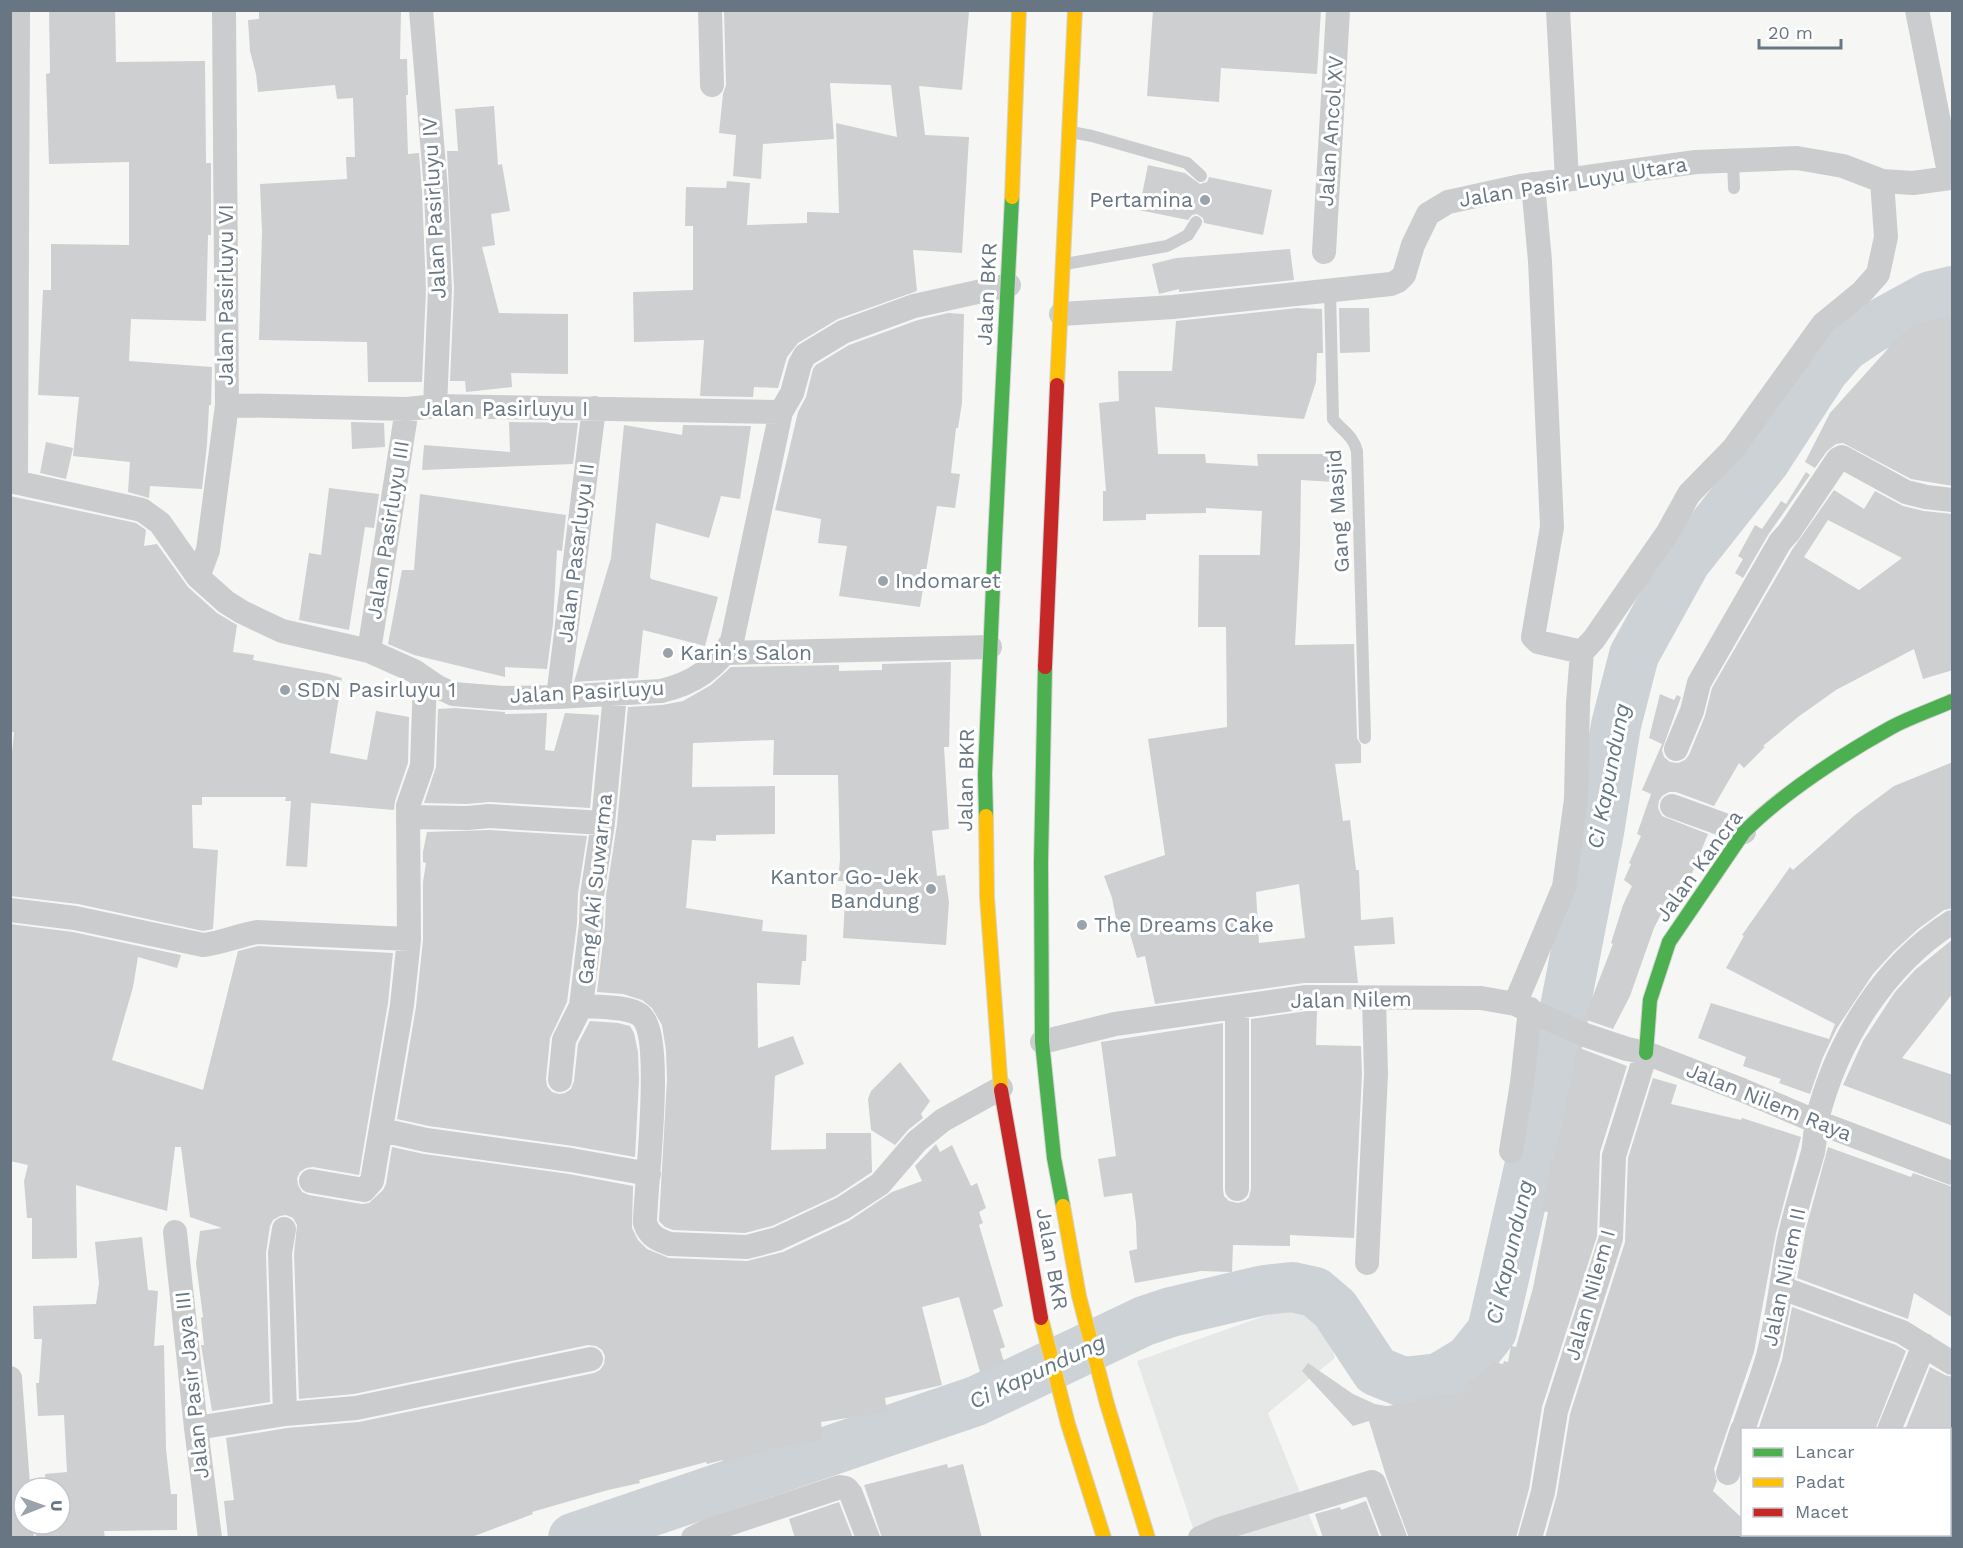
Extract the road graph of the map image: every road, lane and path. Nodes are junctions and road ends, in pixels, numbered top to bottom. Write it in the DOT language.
graph roads {
  1 [pos="18,10"];
  2 [pos="224,10"];
  3 [pos="421,10"];
  4 [pos="710,10"];
  5 [pos="1018,10"];
  6 [pos="1075,10"];
  7 [pos="1338,10"];
  8 [pos="1558,10"];
  9 [pos="1917,10"];
  10 [pos="14,69"];
  11 [pos="712,85"];
  12 [pos="1070,131"];
  13 [pos="1733,160"];
  14 [pos="1201,176"];
  15 [pos="1951,178"];
  16 [pos="1567,180"];
  17 [pos="1882,181"];
  18 [pos="1533,184"];
  19 [pos="1734,188"];
  20 [pos="1196,222"];
  21 [pos="13,236"];
  22 [pos="1324,252"];
  23 [pos="1064,264"];
  24 [pos="1009,285"];
  25 [pos="1330,291"];
  26 [pos="1061,314"];
  27 [pos="227,405"];
  28 [pos="435,406"];
  29 [pos="594,408"];
  30 [pos="407,409"];
  31 [pos="781,412"];
  32 [pos="13,481"];
  33 [pos="1953,500"];
  34 [pos="198,577"];
  35 [pos="990,647"];
  36 [pos="369,651"];
  37 [pos="1582,652"];
  38 [pos="725,653"];
  39 [pos="425,679"];
  40 [pos="615,694"];
  41 [pos="558,697"];
  42 [pos="1953,701"];
  43 [pos="1365,738"];
  44 [pos="1676,749"];
  45 [pos="1672,806"];
  46 [pos="409,817"];
  47 [pos="603,823"];
  48 [pos="1744,832"];
  49 [pos="10,910"];
  50 [pos="1953,922"];
  51 [pos="409,939"];
  52 [pos="1374,998"];
  53 [pos="581,1006"];
  54 [pos="1237,1008"];
  55 [pos="1527,1008"];
  56 [pos="1585,1035"];
  57 [pos="1042,1042"];
  58 [pos="1646,1053"];
  59 [pos="560,1080"];
  60 [pos="1001,1088"];
  61 [pos="1817,1122"];
  62 [pos="382,1130"];
  63 [pos="1511,1151"];
  64 [pos="1953,1173"];
  65 [pos="649,1174"];
  66 [pos="311,1181"];
  67 [pos="1237,1189"];
  68 [pos="284,1229"];
  69 [pos="175,1232"];
  70 [pos="1367,1263"];
  71 [pos="1782,1288"];
  72 [pos="1924,1345"];
  73 [pos="591,1359"];
  74 [pos="1953,1363"];
  75 [pos="10,1378"];
  76 [pos="285,1413"];
  77 [pos="196,1428"];
  78 [pos="1744,1428"];
  79 [pos="1890,1428"];
  80 [pos="1741,1436"];
  81 [pos="1728,1473"];
  82 [pos="705,1535"];
  83 [pos="22,1538"];
  84 [pos="210,1538"];
  85 [pos="868,1538"];
  86 [pos="1104,1538"];
  87 [pos="1148,1538"];
  88 [pos="1200,1538"];
  89 [pos="1395,1538"];
  90 [pos="1530,1538"];
  1 -- 10 [label="street"];
  2 -- 27 [label="street, Jalan Pasirluyu VI"];
  3 -- 28 [label="street, Jalan Pasirluyu IV"];
  4 -- 11 [label="street"];
  5 -- 24 [label="main road, Jalan BKR"];
  6 -- 12 [label="main road, Jalan BKR"];
  7 -- 22 [label="street, Jalan Ancol XV"];
  8 -- 16 [label="street"];
  9 -- 15 [label="street"];
  10 -- 21 [label="street"];
  12 -- 14 [label="lane"];
  12 -- 23 [label="main road, Jalan BKR"];
  13 -- 16 [label="street, Jalan Pasir Luyu Utara"];
  13 -- 17 [label="street, Jalan Pasir Luyu Utara"];
  13 -- 19 [label="lane"];
  15 -- 17 [label="street, Jalan Pasir Luyu Utara"];
  16 -- 18 [label="street, Jalan Pasir Luyu Utara"];
  17 -- 37 [label="street"];
  18 -- 25 [label="street, Jalan Pasir Luyu Utara"];
  18 -- 37 [label="street"];
  20 -- 23 [label="lane"];
  21 -- 32 [label="street"];
  23 -- 26 [label="main road, Jalan BKR"];
  24 -- 31 [label="street, Jalan Pasirluyu"];
  24 -- 35 [label="main road, Jalan BKR"];
  25 -- 26 [label="street, Jalan Pasir Luyu Utara"];
  25 -- 43 [label="lane, Gang Masjid"];
  26 -- 57 [label="main road, Jalan BKR"];
  27 -- 30 [label="street, Jalan Pasirluyu I"];
  27 -- 34 [label="street, Jalan Pasirluyu VI"];
  28 -- 29 [label="street, Jalan Pasirluyu I"];
  28 -- 30 [label="street, Jalan Pasirluyu I"];
  29 -- 31 [label="street, Jalan Pasirluyu I"];
  29 -- 41 [label="street, Jalan Pasarluyu II"];
  30 -- 36 [label="street, Jalan Pasirluyu III"];
  31 -- 38 [label="street, Jalan Pasirluyu"];
  32 -- 34 [label="street, Jalan Pasirluyu"];
  33 -- 44 [label="street"];
  34 -- 36 [label="street, Jalan Pasirluyu"];
  35 -- 38 [label="street"];
  35 -- 60 [label="main road, Jalan BKR"];
  36 -- 39 [label="street, Jalan Pasirluyu"];
  37 -- 55 [label="street"];
  38 -- 40 [label="street, Jalan Pasirluyu"];
  39 -- 41 [label="street, Jalan Pasirluyu"];
  39 -- 46 [label="street"];
  40 -- 41 [label="street, Jalan Pasirluyu"];
  40 -- 47 [label="street, Gang Aki Suwarma"];
  42 -- 48 [label="main road, Jalan Kancra"];
  45 -- 48 [label="street"];
  46 -- 47 [label="street"];
  46 -- 51 [label="street"];
  47 -- 53 [label="street, Gang Aki Suwarma"];
  48 -- 58 [label="main road, Jalan Kancra"];
  49 -- 51 [label="street"];
  50 -- 61 [label="street, Jalan Nilem II"];
  51 -- 62 [label="street"];
  52 -- 54 [label="street, Jalan Nilem"];
  52 -- 55 [label="street, Jalan Nilem"];
  52 -- 70 [label="street"];
  53 -- 59 [label="street, Gang Aki Suwarma"];
  53 -- 65 [label="street"];
  54 -- 57 [label="street, Jalan Nilem"];
  54 -- 67 [label="street"];
  55 -- 56 [label="street, Jalan Nilem"];
  55 -- 63 [label="street"];
  56 -- 58 [label="street, Jalan Nilem Raya"];
  57 -- 87 [label="main road, Jalan BKR"];
  58 -- 61 [label="street, Jalan Nilem Raya"];
  58 -- 90 [label="street, Jalan Nilem I"];
  60 -- 65 [label="street"];
  60 -- 86 [label="main road, Jalan BKR"];
  61 -- 64 [label="street, Jalan Nilem Raya"];
  61 -- 71 [label="street, Jalan Nilem II"];
  62 -- 65 [label="street"];
  62 -- 66 [label="street"];
  68 -- 76 [label="street"];
  69 -- 77 [label="street, Jalan Pasir Jaya III"];
  71 -- 72 [label="street"];
  71 -- 78 [label="street, Jalan Nilem II"];
  72 -- 74 [label="street"];
  72 -- 79 [label="street"];
  73 -- 76 [label="street"];
  75 -- 83 [label="street"];
  76 -- 77 [label="street"];
  77 -- 84 [label="street, Jalan Pasir Jaya III"];
  80 -- 81 [label="street, Jalan Nilem II"];
  82 -- 85 [label="street"];
  88 -- 89 [label="street"];
}
